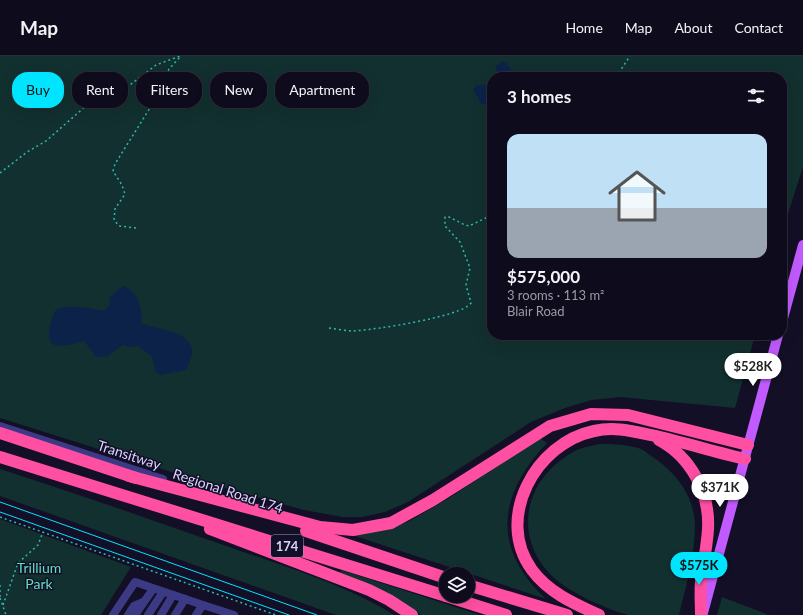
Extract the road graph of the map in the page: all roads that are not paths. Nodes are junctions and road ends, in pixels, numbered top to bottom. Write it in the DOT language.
graph roads {
  1 [pos="803,245"];
  2 [pos="787,304"];
  3 [pos="777,340"];
  4 [pos="0,426"];
  5 [pos="0,434"];
  6 [pos="649,435"];
  7 [pos="748,445"];
  8 [pos="0,457"];
  9 [pos="745,459"];
  10 [pos="130,476"];
  11 [pos="126,497"];
  12 [pos="249,507"];
  13 [pos="439,576"];
  14 [pos="475,587"];
  15 [pos="153,588"];
  16 [pos="163,592"];
  17 [pos="439,594"];
  18 [pos="173,595"];
  19 [pos="185,599"];
  20 [pos="144,602"];
  21 [pos="468,603"];
  22 [pos="203,605"];
  23 [pos="113,615"];
  24 [pos="128,615"];
  25 [pos="135,615"];
  26 [pos="148,615"];
  27 [pos="161,615"];
  28 [pos="175,615"];
  29 [pos="196,615"];
  30 [pos="234,615"];
  31 [pos="412,615"];
  32 [pos="506,615"];
  33 [pos="567,615"];
  34 [pos="600,615"];
  35 [pos="702,615"];
  1 -- 2 [label="main road"];
  3 -- 7 [label="main road"];
  4 -- 12 [label="lane, Transitway"];
  5 -- 10 [label="highway, Regional Road 174 / 174"];
  6 -- 9 [label="highway"];
  6 -- 34 [label="highway"];
  6 -- 35 [label="highway"];
  7 -- 9 [label="main road"];
  7 -- 12 [label="highway"];
  8 -- 11 [label="highway, 174"];
  9 -- 35 [label="main road"];
  10 -- 12 [label="highway"];
  10 -- 13 [label="highway, Regional Road 174 / 174"];
  11 -- 17 [label="highway, 174"];
  11 -- 31 [label="highway"];
  14 -- 33 [label="highway"];
  15 -- 16 [label="lane"];
  15 -- 20 [label="lane"];
  15 -- 23 [label="lane"];
  16 -- 18 [label="lane"];
  16 -- 26 [label="lane"];
  18 -- 19 [label="lane"];
  18 -- 27 [label="lane"];
  19 -- 22 [label="lane"];
  19 -- 28 [label="lane"];
  20 -- 24 [label="lane"];
  20 -- 25 [label="lane"];
  21 -- 32 [label="highway, 174"];
  22 -- 29 [label="lane"];
  22 -- 30 [label="lane"];
}
